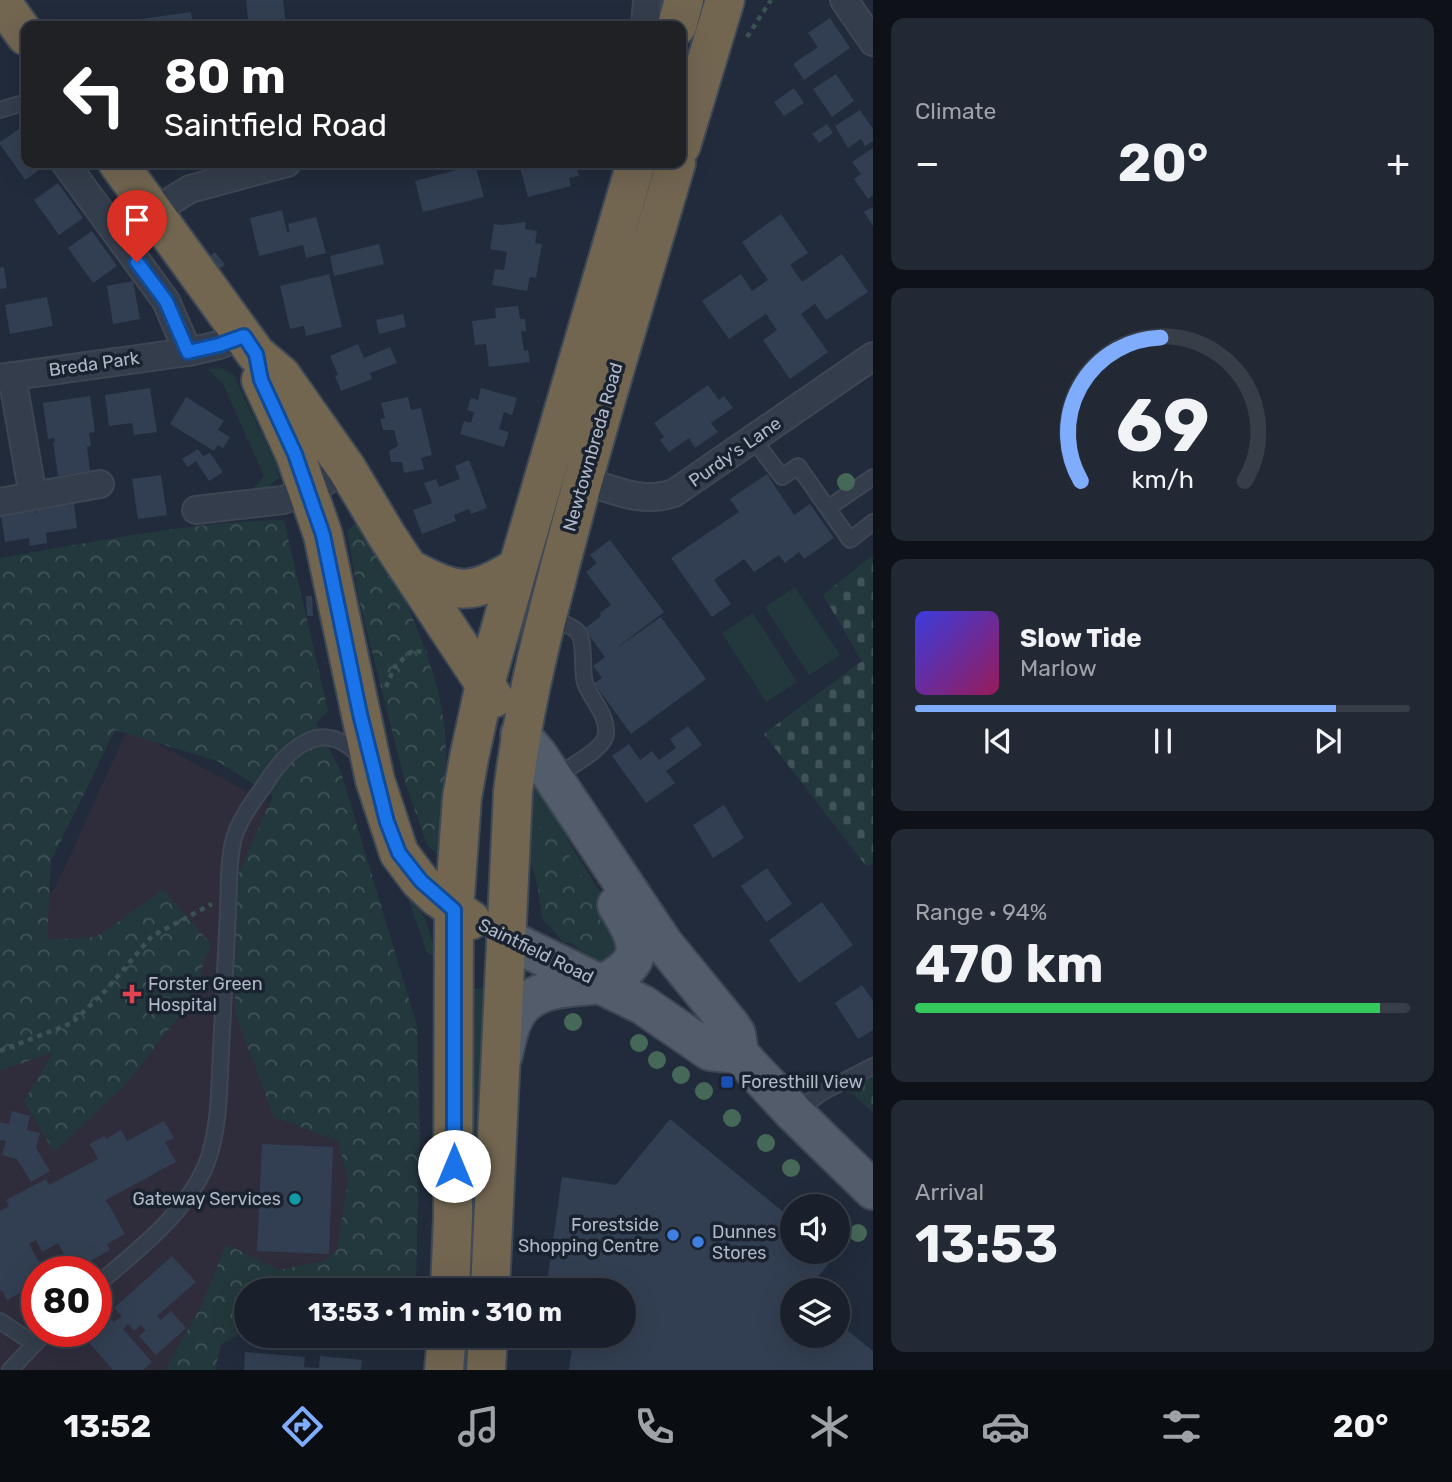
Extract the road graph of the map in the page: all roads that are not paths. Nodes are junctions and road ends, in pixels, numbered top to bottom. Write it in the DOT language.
graph roads {
  1 [pos="647,0"];
  2 [pos="684,0"];
  3 [pos="725,0"];
  4 [pos="844,0"];
  5 [pos="645,21"];
  6 [pos="678,21"];
  7 [pos="873,42"];
  8 [pos="21,104"];
  9 [pos="0,110"];
  10 [pos="686,129"];
  11 [pos="69,168"];
  12 [pos="122,168"];
  13 [pos="268,168"];
  14 [pos="635,168"];
  15 [pos="675,168"];
  16 [pos="153,212"];
  17 [pos="250,345"];
  18 [pos="188,352"];
  19 [pos="873,356"];
  20 [pos="6,377"];
  21 [pos="753,439"];
  22 [pos="347,469"];
  23 [pos="873,477"];
  24 [pos="583,480"];
  25 [pos="100,484"];
  26 [pos="309,490"];
  27 [pos="33,496"];
  28 [pos="0,502"];
  29 [pos="828,508"];
  30 [pos="196,510"];
  31 [pos="873,522"];
  32 [pos="518,566"];
  33 [pos="410,569"];
  34 [pos="546,618"];
  35 [pos="485,684"];
  36 [pos="520,734"];
  37 [pos="553,778"];
  38 [pos="375,780"];
  39 [pos="585,828"];
  40 [pos="454,910"];
  41 [pos="507,939"];
  42 [pos="603,984"];
  43 [pos="740,1054"];
  44 [pos="502,1059"];
  45 [pos="873,1066"];
  46 [pos="794,1113"];
  47 [pos="873,1191"];
  48 [pos="112,1272"];
  49 [pos="450,1278"];
  50 [pos="491,1278"];
  51 [pos="0,1321"];
  52 [pos="21,1335"];
  53 [pos="30,1347"];
  54 [pos="446,1348"];
  55 [pos="487,1348"];
  56 [pos="10,1370"];
  57 [pos="444,1370"];
  58 [pos="486,1370"];
  1 -- 5 [label="street"];
  2 -- 6 [label="highway"];
  3 -- 10 [label="highway"];
  4 -- 7 [label="street"];
  8 -- 9 [label="lane"];
  11 -- 18 [label="street"];
  12 -- 16 [label="highway, Saintfield Road"];
  13 -- 16 [label="street"];
  14 -- 32 [label="highway"];
  15 -- 24 [label="highway, Newtownbreda Road"];
  16 -- 17 [label="highway, Saintfield Road"];
  17 -- 18 [label="street, Breda Park"];
  17 -- 22 [label="highway, Saintfield Road"];
  17 -- 26 [label="highway, Saintfield Road"];
  18 -- 20 [label="street, Breda Park"];
  19 -- 21 [label="street, Purdy's Lane"];
  20 -- 27 [label="street"];
  21 -- 24 [label="street, Purdy's Lane"];
  21 -- 29 [label="lane"];
  22 -- 26 [label="street"];
  22 -- 33 [label="highway, Saintfield Road"];
  23 -- 29 [label="lane"];
  24 -- 34 [label="highway, Newtownbreda Road"];
  25 -- 27 [label="street"];
  26 -- 30 [label="street"];
  26 -- 38 [label="highway, Saintfield Road"];
  27 -- 28 [label="street"];
  29 -- 31 [label="lane"];
  32 -- 33 [label="highway"];
  32 -- 35 [label="highway"];
  33 -- 35 [label="highway, Saintfield Road"];
  34 -- 36 [label="highway, Newtownbreda Road"];
  34 -- 37 [label="lane"];
  35 -- 36 [label="highway, Saintfield Road"];
  35 -- 40 [label="highway"];
  36 -- 37 [label="main road, Saintfield Road"];
  36 -- 41 [label="highway, Newtownbreda Road"];
  37 -- 39 [label="main road, Saintfield Road"];
  38 -- 40 [label="highway, Saintfield Road"];
  38 -- 48 [label="lane"];
  39 -- 42 [label="main road"];
  39 -- 43 [label="main road, Saintfield Road"];
  40 -- 41 [label="highway, Saintfield Road"];
  40 -- 49 [label="highway"];
  41 -- 42 [label="main road, Saintfield Road"];
  41 -- 44 [label="highway, Newtownbreda Road"];
  42 -- 43 [label="main road, Saintfield Road"];
  42 -- 44 [label="main road"];
  43 -- 46 [label="main road, Saintfield Road"];
  44 -- 50 [label="highway, Newtownbreda Road"];
  45 -- 46 [label="lane"];
  46 -- 47 [label="main road, Saintfield Road"];
  51 -- 52 [label="lane"];
  53 -- 56 [label="lane"];
  54 -- 57 [label="highway"];
  55 -- 58 [label="highway"];
}
